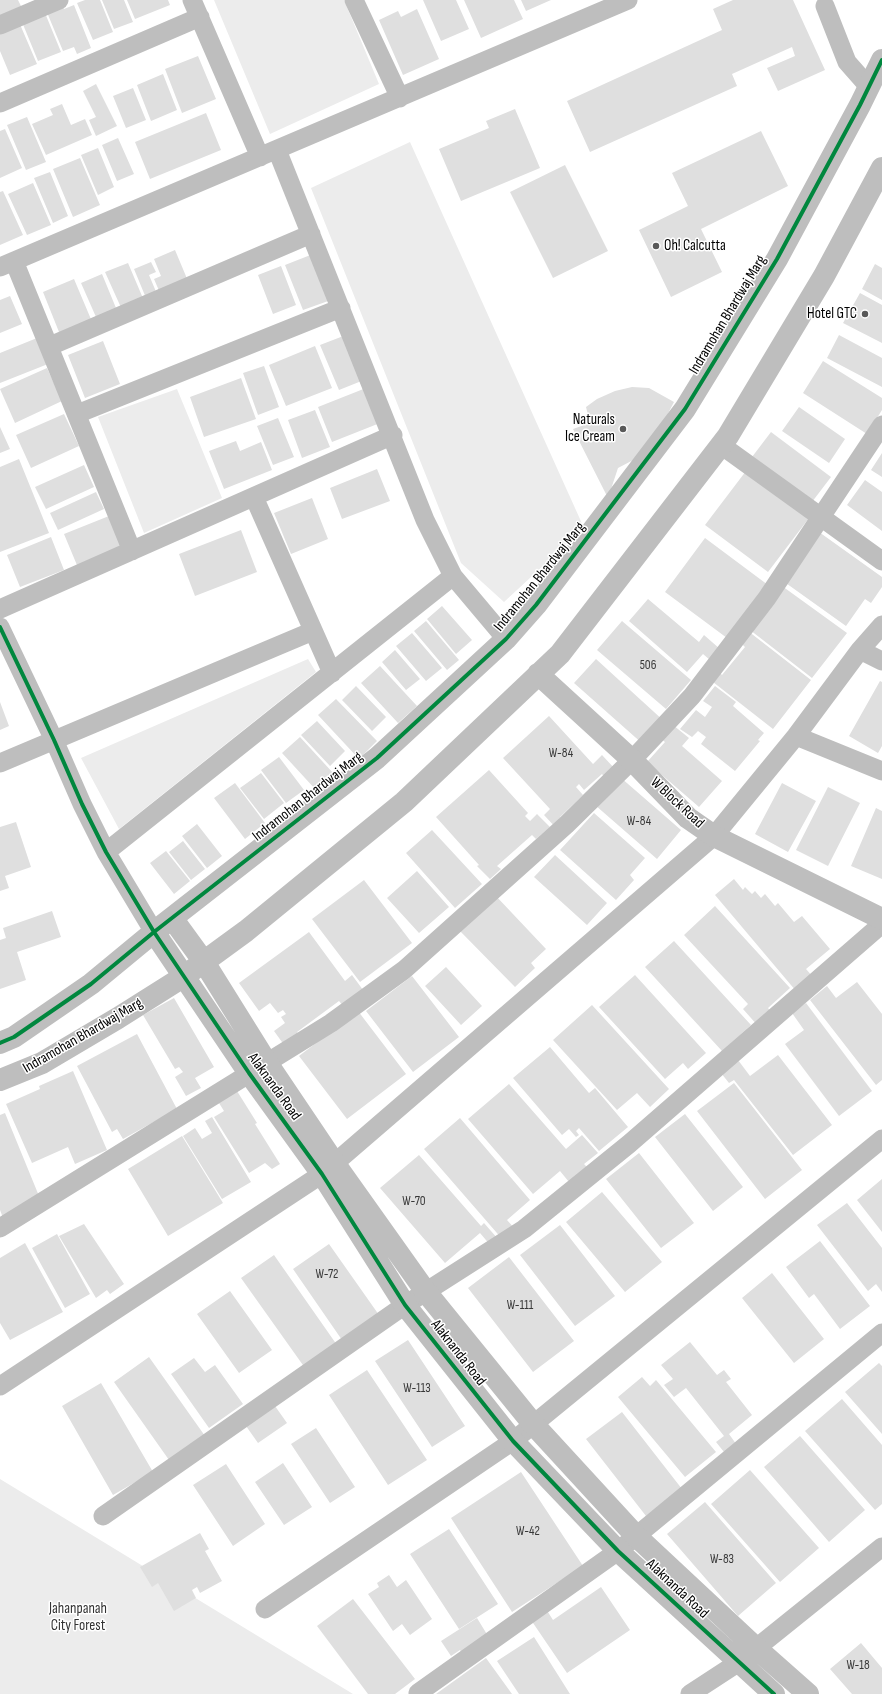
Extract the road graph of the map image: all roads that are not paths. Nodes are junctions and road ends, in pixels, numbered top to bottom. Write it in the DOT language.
graph roads {
  1 [pos="59,0"];
  2 [pos="628,0"];
  3 [pos="361,2"];
  4 [pos="825,6"];
  5 [pos="196,8"];
  6 [pos="0,24"];
  7 [pos="882,60"];
  8 [pos="869,87"];
  9 [pos="400,98"];
  10 [pos="0,103"];
  11 [pos="277,150"];
  12 [pos="260,157"];
  13 [pos="882,168"];
  14 [pos="311,234"];
  15 [pos="7,264"];
  16 [pos="341,308"];
  17 [pos="50,346"];
  18 [pos="77,414"];
  19 [pos="882,425"];
  20 [pos="392,436"];
  21 [pos="721,445"];
  22 [pos="254,497"];
  23 [pos="822,516"];
  24 [pos="132,551"];
  25 [pos="882,561"];
  26 [pos="453,576"];
  27 [pos="0,609"];
  28 [pos="882,625"];
  29 [pos="0,626"];
  30 [pos="313,630"];
  31 [pos="506,639"];
  32 [pos="860,650"];
  33 [pos="882,661"];
  34 [pos="332,673"];
  35 [pos="538,674"];
  36 [pos="796,736"];
  37 [pos="54,740"];
  38 [pos="632,760"];
  39 [pos="0,763"];
  40 [pos="882,771"];
  41 [pos="714,836"];
  42 [pos="106,852"];
  43 [pos="172,918"];
  44 [pos="882,919"];
  45 [pos="882,924"];
  46 [pos="154,932"];
  47 [pos="204,962"];
  48 [pos="183,977"];
  49 [pos="0,1043"];
  50 [pos="258,1068"];
  51 [pos="0,1080"];
  52 [pos="882,1139"];
  53 [pos="329,1169"];
  54 [pos="0,1228"];
  55 [pos="426,1292"];
  56 [pos="405,1306"];
  57 [pos="882,1333"];
  58 [pos="0,1386"];
  59 [pos="534,1425"];
  60 [pos="513,1442"];
  61 [pos="102,1516"];
  62 [pos="636,1536"];
  63 [pos="882,1547"];
  64 [pos="618,1551"];
  65 [pos="265,1609"];
  66 [pos="756,1648"];
  67 [pos="739,1662"];
  68 [pos="418,1693"];
  69 [pos="690,1694"];
  70 [pos="774,1694"];
  71 [pos="808,1694"];
  1 -- 6 [label="street"];
  2 -- 9 [label="street"];
  3 -- 9 [label="street"];
  4 -- 8 [label="street"];
  5 -- 10 [label="street"];
  5 -- 12 [label="street"];
  7 -- 8 [label="street, Indramohan Bhardwaj Marg"];
  8 -- 31 [label="street, Indramohan Bhardwaj Marg"];
  9 -- 11 [label="street"];
  11 -- 12 [label="street"];
  11 -- 14 [label="street"];
  12 -- 15 [label="street"];
  13 -- 21 [label="street, Indramohan Bhardwaj Marg"];
  14 -- 16 [label="street"];
  14 -- 17 [label="street"];
  15 -- 17 [label="street"];
  16 -- 18 [label="street"];
  16 -- 20 [label="street"];
  17 -- 18 [label="street"];
  18 -- 24 [label="street"];
  19 -- 23 [label="street"];
  20 -- 22 [label="street"];
  20 -- 26 [label="street"];
  21 -- 23 [label="street"];
  21 -- 35 [label="street, Indramohan Bhardwaj Marg"];
  22 -- 24 [label="street"];
  22 -- 30 [label="street"];
  23 -- 25 [label="street"];
  23 -- 38 [label="street"];
  24 -- 27 [label="street"];
  26 -- 31 [label="street"];
  26 -- 34 [label="street"];
  28 -- 32 [label="street"];
  29 -- 37 [label="street"];
  30 -- 34 [label="street"];
  30 -- 37 [label="street"];
  31 -- 43 [label="street, Indramohan Bhardwaj Marg"];
  32 -- 33 [label="street"];
  32 -- 36 [label="street"];
  34 -- 42 [label="street"];
  35 -- 38 [label="street, W Block Road"];
  35 -- 47 [label="street, Indramohan Bhardwaj Marg"];
  36 -- 40 [label="street"];
  36 -- 41 [label="street"];
  37 -- 39 [label="street"];
  37 -- 42 [label="street"];
  38 -- 41 [label="street, W Block Road"];
  38 -- 50 [label="street"];
  41 -- 44 [label="street, W Block Road"];
  41 -- 53 [label="street"];
  42 -- 46 [label="street"];
  43 -- 46 [label="street, Indramohan Bhardwaj Marg"];
  43 -- 47 [label="street"];
  45 -- 55 [label="street"];
  46 -- 48 [label="street, Alaknanda Road"];
  46 -- 49 [label="street, Indramohan Bhardwaj Marg"];
  47 -- 48 [label="street, Indramohan Bhardwaj Marg"];
  47 -- 50 [label="street"];
  48 -- 50 [label="street, Alaknanda Road"];
  48 -- 51 [label="street, Indramohan Bhardwaj Marg"];
  50 -- 53 [label="street, Alaknanda Road"];
  50 -- 54 [label="street"];
  52 -- 59 [label="street"];
  53 -- 55 [label="street"];
  53 -- 56 [label="street, Alaknanda Road"];
  53 -- 58 [label="street"];
  55 -- 56 [label="street"];
  55 -- 59 [label="street"];
  56 -- 60 [label="street, Alaknanda Road"];
  56 -- 61 [label="street"];
  57 -- 62 [label="street"];
  59 -- 60 [label="street"];
  59 -- 62 [label="street"];
  60 -- 64 [label="street, Alaknanda Road"];
  60 -- 65 [label="street"];
  62 -- 64 [label="street"];
  62 -- 66 [label="street"];
  63 -- 66 [label="street"];
  64 -- 67 [label="street, Alaknanda Road"];
  64 -- 68 [label="street"];
  66 -- 67 [label="street"];
  66 -- 71 [label="street"];
  67 -- 69 [label="street"];
  67 -- 70 [label="street, Alaknanda Road"];
}
